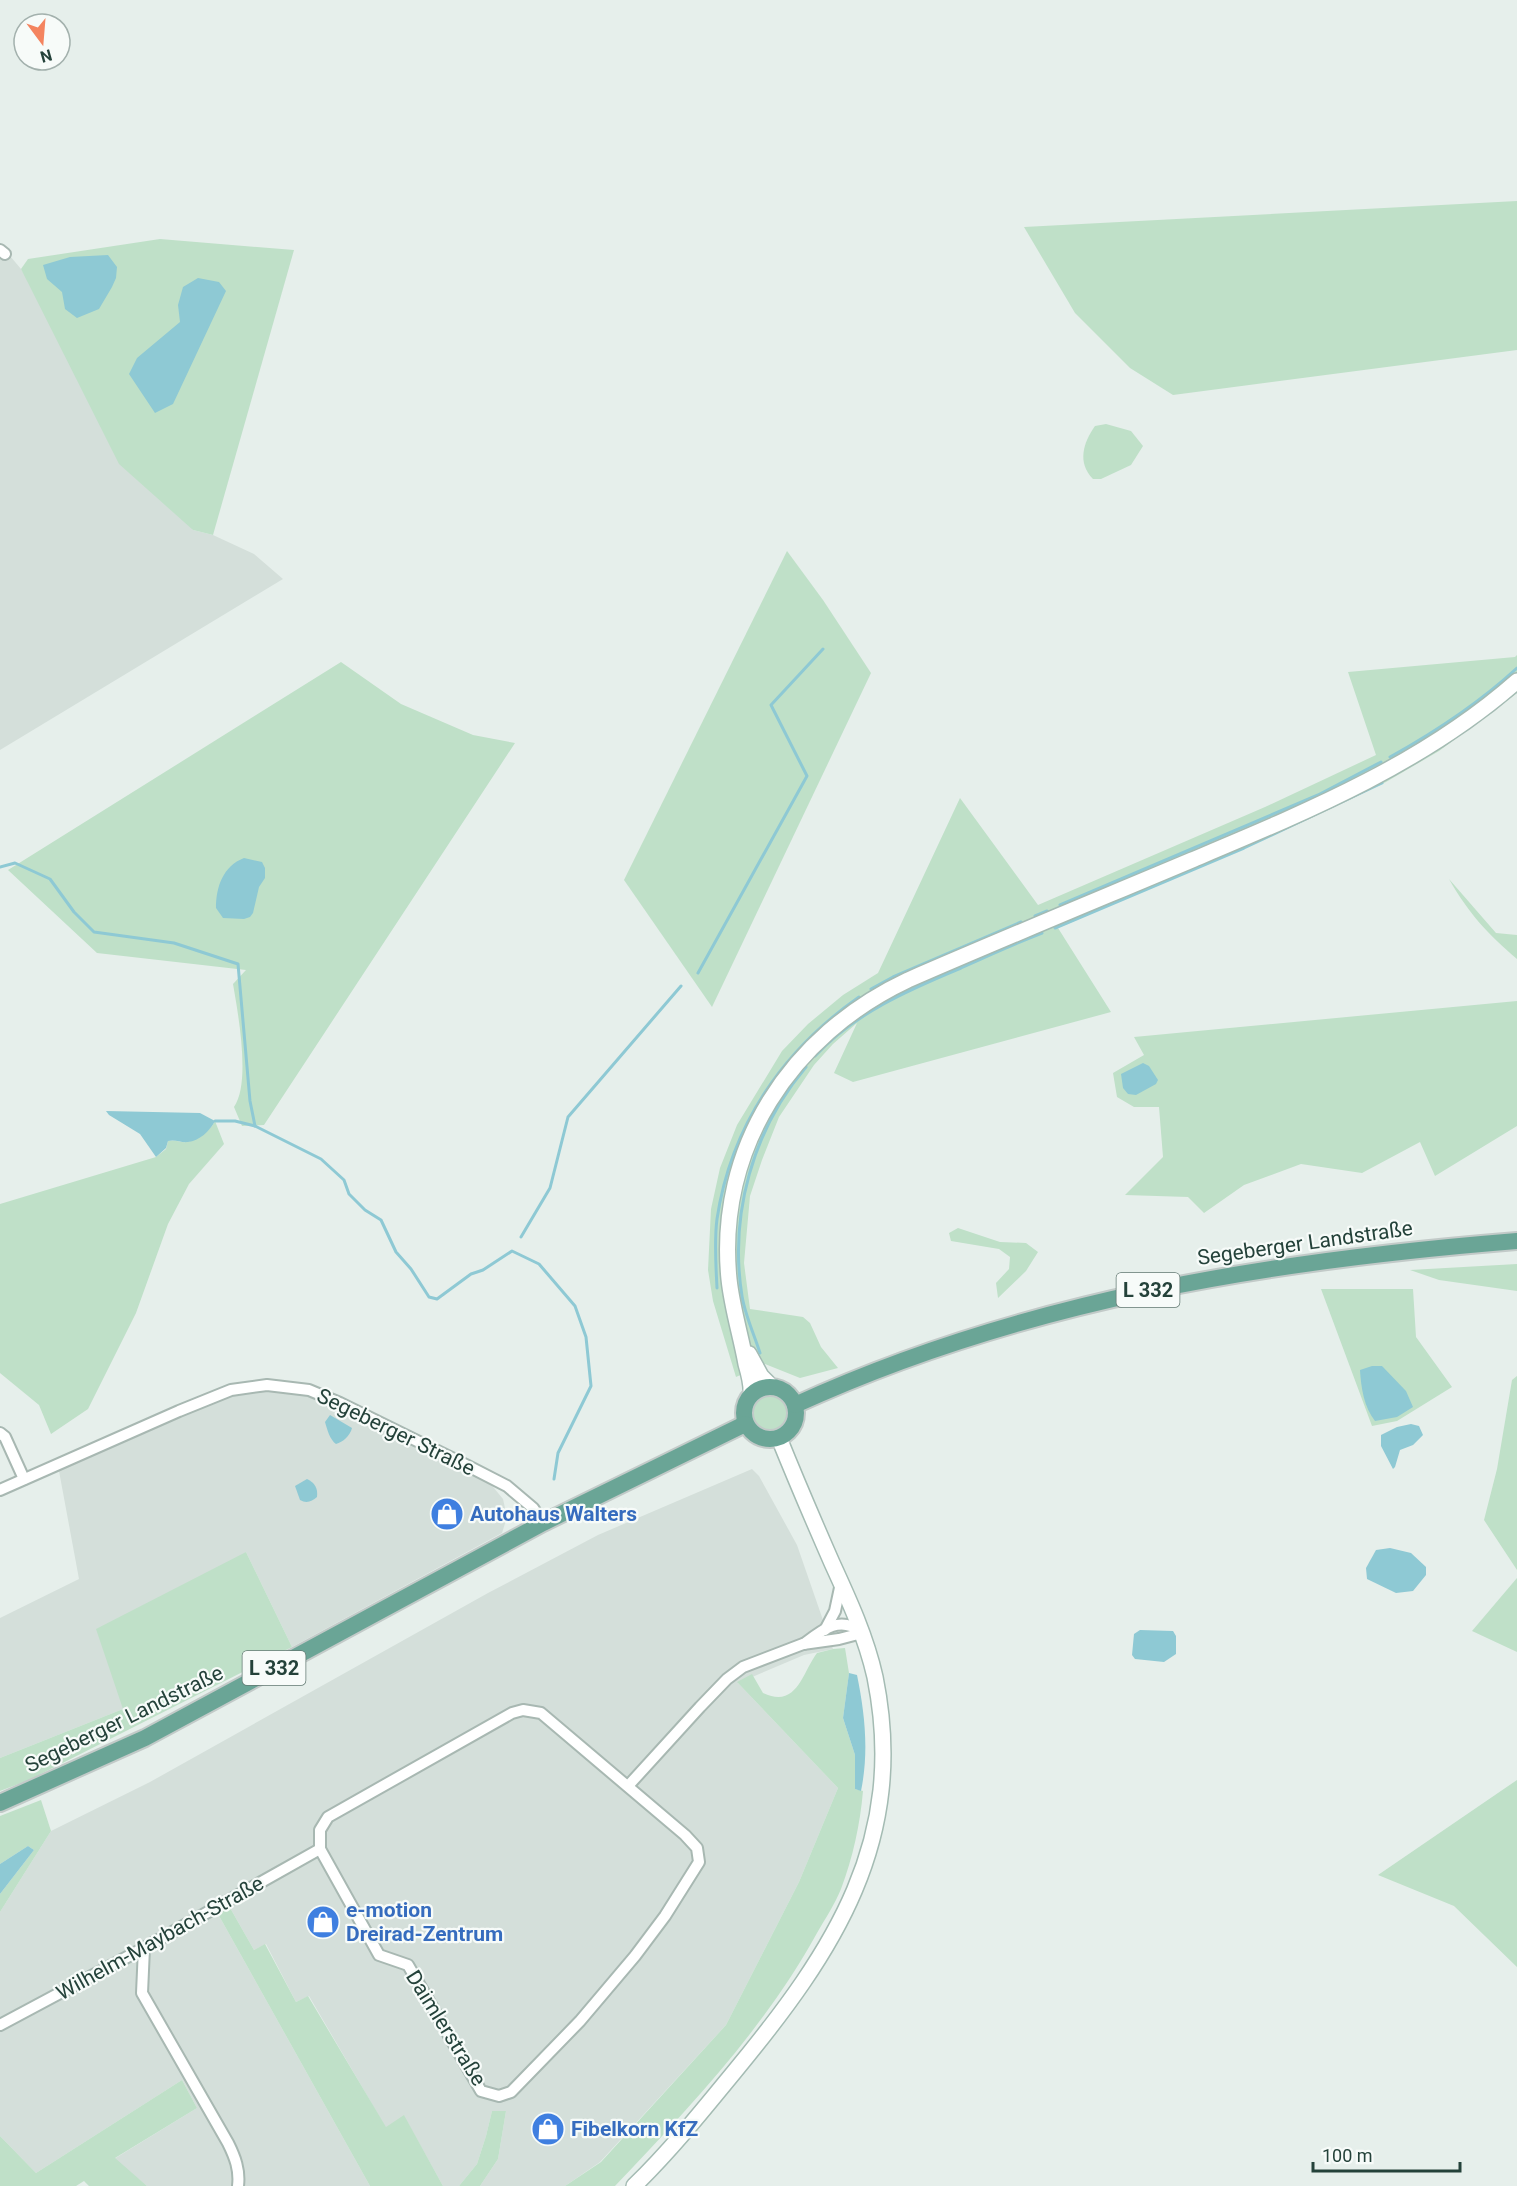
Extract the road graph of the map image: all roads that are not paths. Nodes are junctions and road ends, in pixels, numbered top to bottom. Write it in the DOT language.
graph roads {
  1 [pos="1517,681"];
  2 [pos="1517,1241"];
  3 [pos="742,1341"];
  4 [pos="772,1387"];
  5 [pos="751,1395"];
  6 [pos="795,1405"];
  7 [pos="745,1424"];
  8 [pos="0,1433"];
  9 [pos="779,1438"];
  10 [pos="24,1479"];
  11 [pos="0,1490"];
  12 [pos="543,1523"];
  13 [pos="841,1583"];
  14 [pos="825,1630"];
  15 [pos="862,1633"];
  16 [pos="804,1644"];
  17 [pos="628,1786"];
  18 [pos="0,1803"];
  19 [pos="320,1849"];
  20 [pos="144,1948"];
  21 [pos="0,2025"];
  22 [pos="238,2186"];
  23 [pos="634,2186"];
  1 -- 3 [label="main road"];
  2 -- 6 [label="main road, Segeberger Landstraße / L 332"];
  3 -- 4 [label="main road"];
  3 -- 5 [label="main road"];
  4 -- 5 [label="main road"];
  4 -- 6 [label="main road"];
  5 -- 7 [label="main road"];
  6 -- 9 [label="main road"];
  7 -- 9 [label="main road"];
  7 -- 12 [label="main road, Segeberger Landstraße / L 332"];
  8 -- 10 [label="street"];
  9 -- 13 [label="main road"];
  10 -- 11 [label="street, Segeberger Straße"];
  10 -- 12 [label="street, Segeberger Straße"];
  12 -- 18 [label="main road, Segeberger Landstraße / L 332"];
  13 -- 14 [label="street"];
  13 -- 15 [label="main road"];
  14 -- 15 [label="street"];
  14 -- 16 [label="street"];
  15 -- 16 [label="street"];
  15 -- 23 [label="main road"];
  16 -- 17 [label="street"];
  17 -- 19 [label="street, Daimlerstraße"];
  17 -- 19 [label="street, Daimlerstraße"];
  19 -- 20 [label="street, Wilhelm-Maybach-Straße"];
  20 -- 21 [label="street, Wilhelm-Maybach-Straße"];
  20 -- 22 [label="street"];
}
